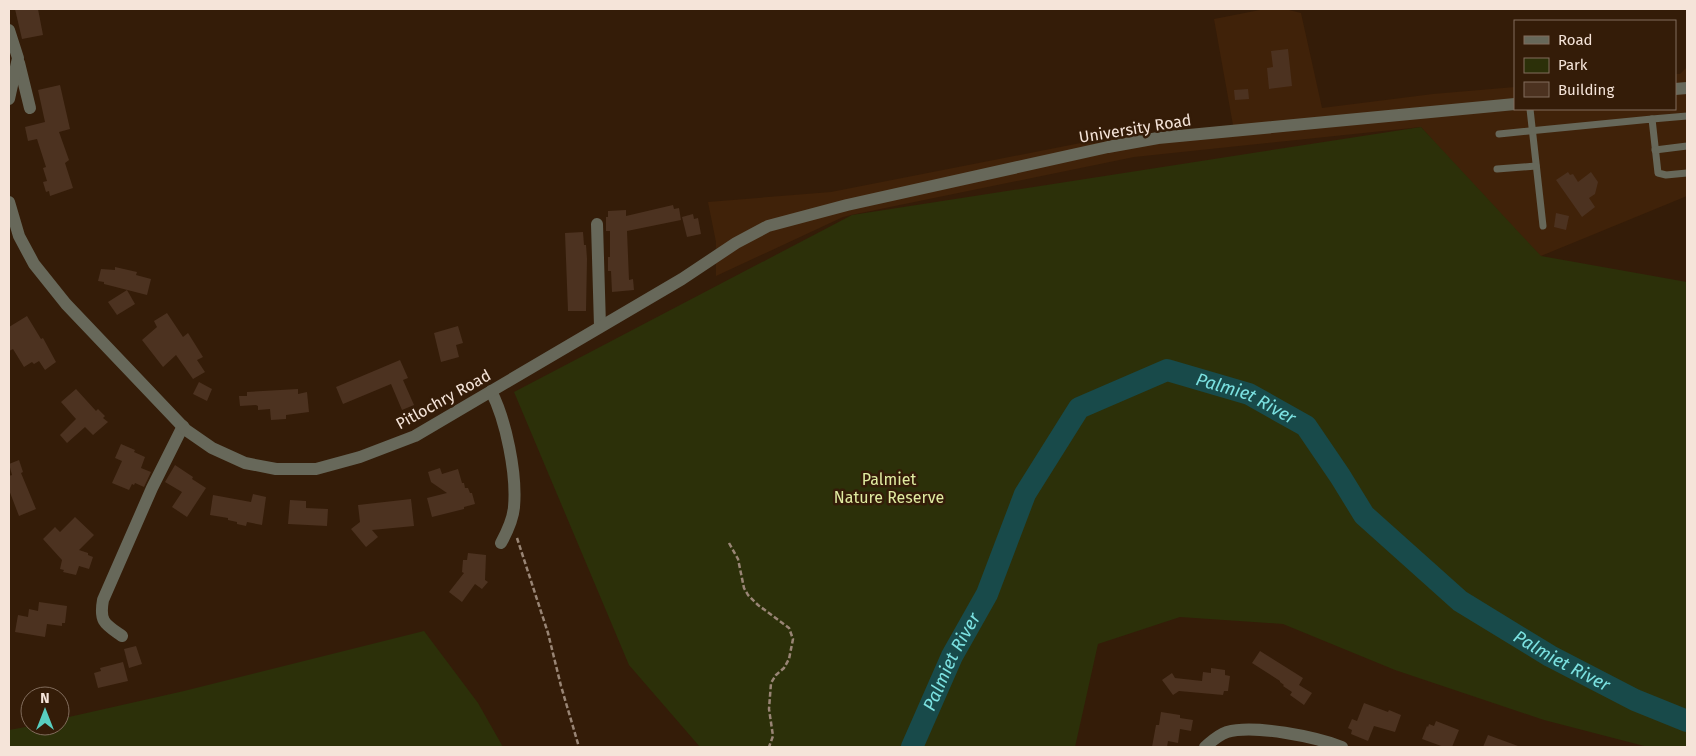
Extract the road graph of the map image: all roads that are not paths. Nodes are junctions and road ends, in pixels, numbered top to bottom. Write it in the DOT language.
graph roads {
  1 [pos="9,30"];
  2 [pos="18,58"];
  3 [pos="9,99"];
  4 [pos="1514,104"];
  5 [pos="30,108"];
  6 [pos="1530,110"];
  7 [pos="1687,116"];
  8 [pos="1652,119"];
  9 [pos="1532,132"];
  10 [pos="1499,134"];
  11 [pos="1687,146"];
  12 [pos="1655,150"];
  13 [pos="1536,166"];
  14 [pos="1498,169"];
  15 [pos="1687,173"];
  16 [pos="9,202"];
  17 [pos="597,224"];
  18 [pos="768,226"];
  19 [pos="1543,226"];
  20 [pos="600,326"];
  21 [pos="491,391"];
  22 [pos="183,426"];
  23 [pos="501,543"];
  24 [pos="122,636"];
  25 [pos="1205,747"];
  26 [pos="1342,747"];
  1 -- 2 [label="street"];
  2 -- 3 [label="street"];
  2 -- 5 [label="street"];
  4 -- 18 [label="street, University Road"];
  6 -- 9 [label="lane"];
  7 -- 8 [label="lane"];
  8 -- 9 [label="lane"];
  8 -- 12 [label="lane"];
  9 -- 10 [label="lane"];
  9 -- 13 [label="lane"];
  11 -- 12 [label="lane"];
  12 -- 15 [label="lane"];
  13 -- 14 [label="lane"];
  13 -- 19 [label="lane"];
  16 -- 22 [label="street, Pitlochry Road"];
  17 -- 20 [label="street"];
  18 -- 20 [label="street, Pitlochry Road"];
  20 -- 21 [label="street, Pitlochry Road"];
  21 -- 22 [label="street, Pitlochry Road"];
  21 -- 23 [label="street"];
  22 -- 24 [label="street"];
  25 -- 26 [label="street"];
}
